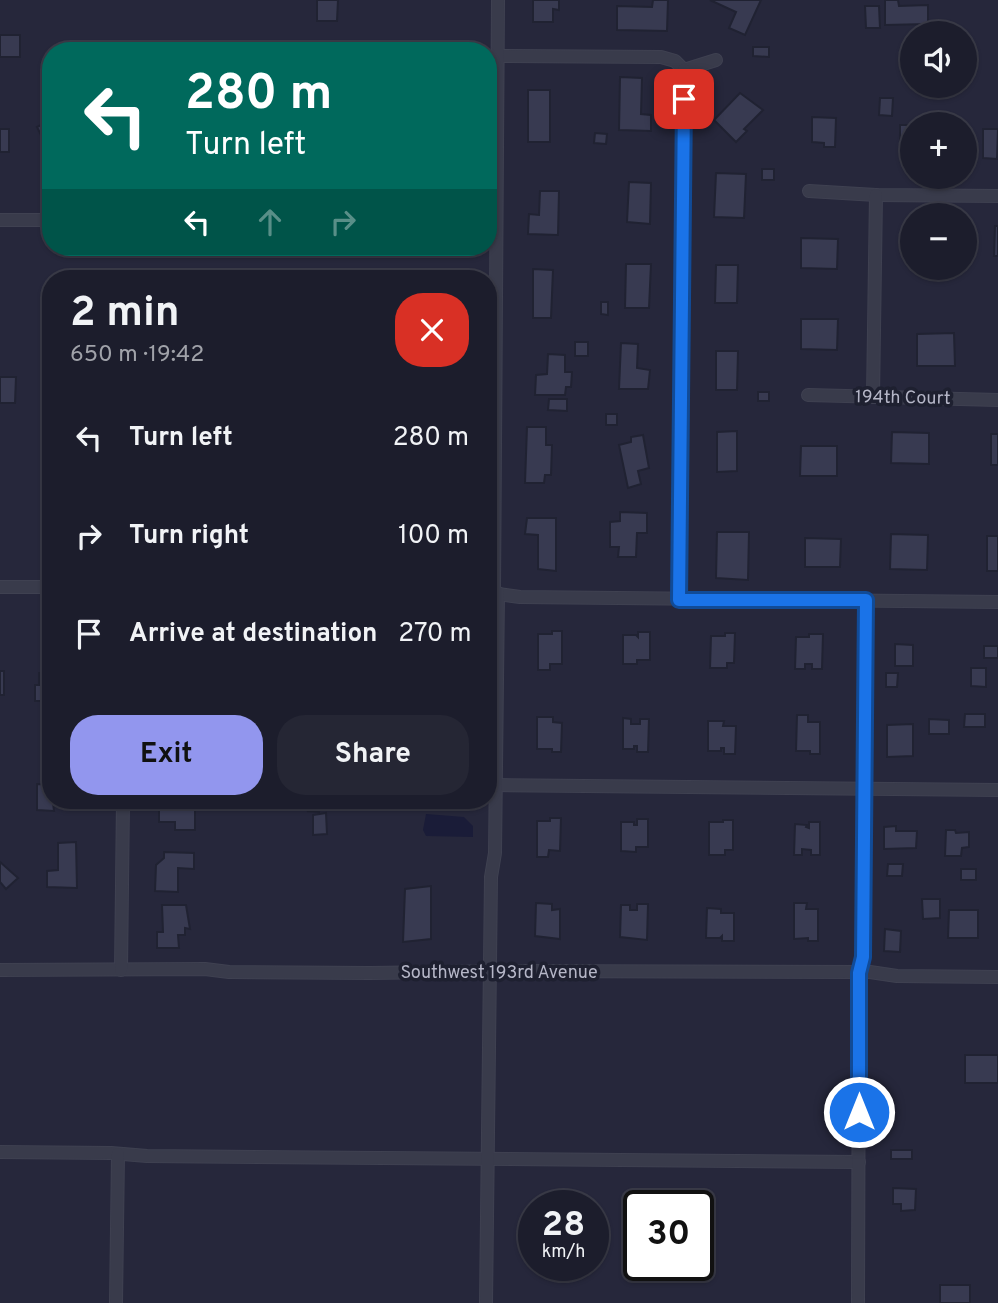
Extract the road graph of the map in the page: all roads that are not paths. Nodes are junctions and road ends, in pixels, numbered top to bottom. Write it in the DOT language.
graph roads {
  1 [pos="498,0"];
  2 [pos="498,56"];
  3 [pos="716,60"];
  4 [pos="684,70"];
  5 [pos="497,84"];
  6 [pos="809,191"];
  7 [pos="876,195"];
  8 [pos="998,196"];
  9 [pos="0,220"];
  10 [pos="42,220"];
  11 [pos="808,395"];
  12 [pos="873,397"];
  13 [pos="998,400"];
  14 [pos="0,587"];
  15 [pos="42,587"];
  16 [pos="497,594"];
  17 [pos="679,600"];
  18 [pos="866,600"];
  19 [pos="998,602"];
  20 [pos="497,785"];
  21 [pos="864,788"];
  22 [pos="998,790"];
  23 [pos="123,809"];
  24 [pos="495,809"];
  25 [pos="0,970"];
  26 [pos="121,970"];
  27 [pos="490,971"];
  28 [pos="859,973"];
  29 [pos="998,977"];
  30 [pos="0,1152"];
  31 [pos="118,1154"];
  32 [pos="487,1159"];
  33 [pos="859,1162"];
  34 [pos="116,1303"];
  35 [pos="486,1303"];
  36 [pos="858,1303"];
  1 -- 2 [label="street"];
  2 -- 4 [label="street"];
  2 -- 5 [label="street"];
  3 -- 4 [label="street"];
  4 -- 17 [label="street"];
  6 -- 7 [label="street"];
  7 -- 8 [label="street"];
  7 -- 12 [label="street"];
  9 -- 10 [label="street"];
  11 -- 12 [label="street, 194th Court"];
  12 -- 13 [label="street, 194th Court"];
  14 -- 15 [label="street"];
  16 -- 17 [label="street"];
  17 -- 18 [label="street"];
  18 -- 19 [label="street"];
  18 -- 21 [label="street"];
  20 -- 21 [label="street"];
  21 -- 22 [label="street"];
  21 -- 28 [label="street"];
  23 -- 26 [label="street"];
  24 -- 27 [label="street"];
  25 -- 26 [label="street, Southwest 193rd Avenue"];
  26 -- 27 [label="street, Southwest 193rd Avenue"];
  27 -- 28 [label="street, Southwest 193rd Avenue"];
  27 -- 32 [label="street"];
  28 -- 29 [label="street, Southwest 193rd Avenue"];
  28 -- 33 [label="street"];
  30 -- 31 [label="street"];
  31 -- 32 [label="street"];
  31 -- 34 [label="street"];
  32 -- 33 [label="street"];
  32 -- 35 [label="street"];
  33 -- 36 [label="street"];
}
